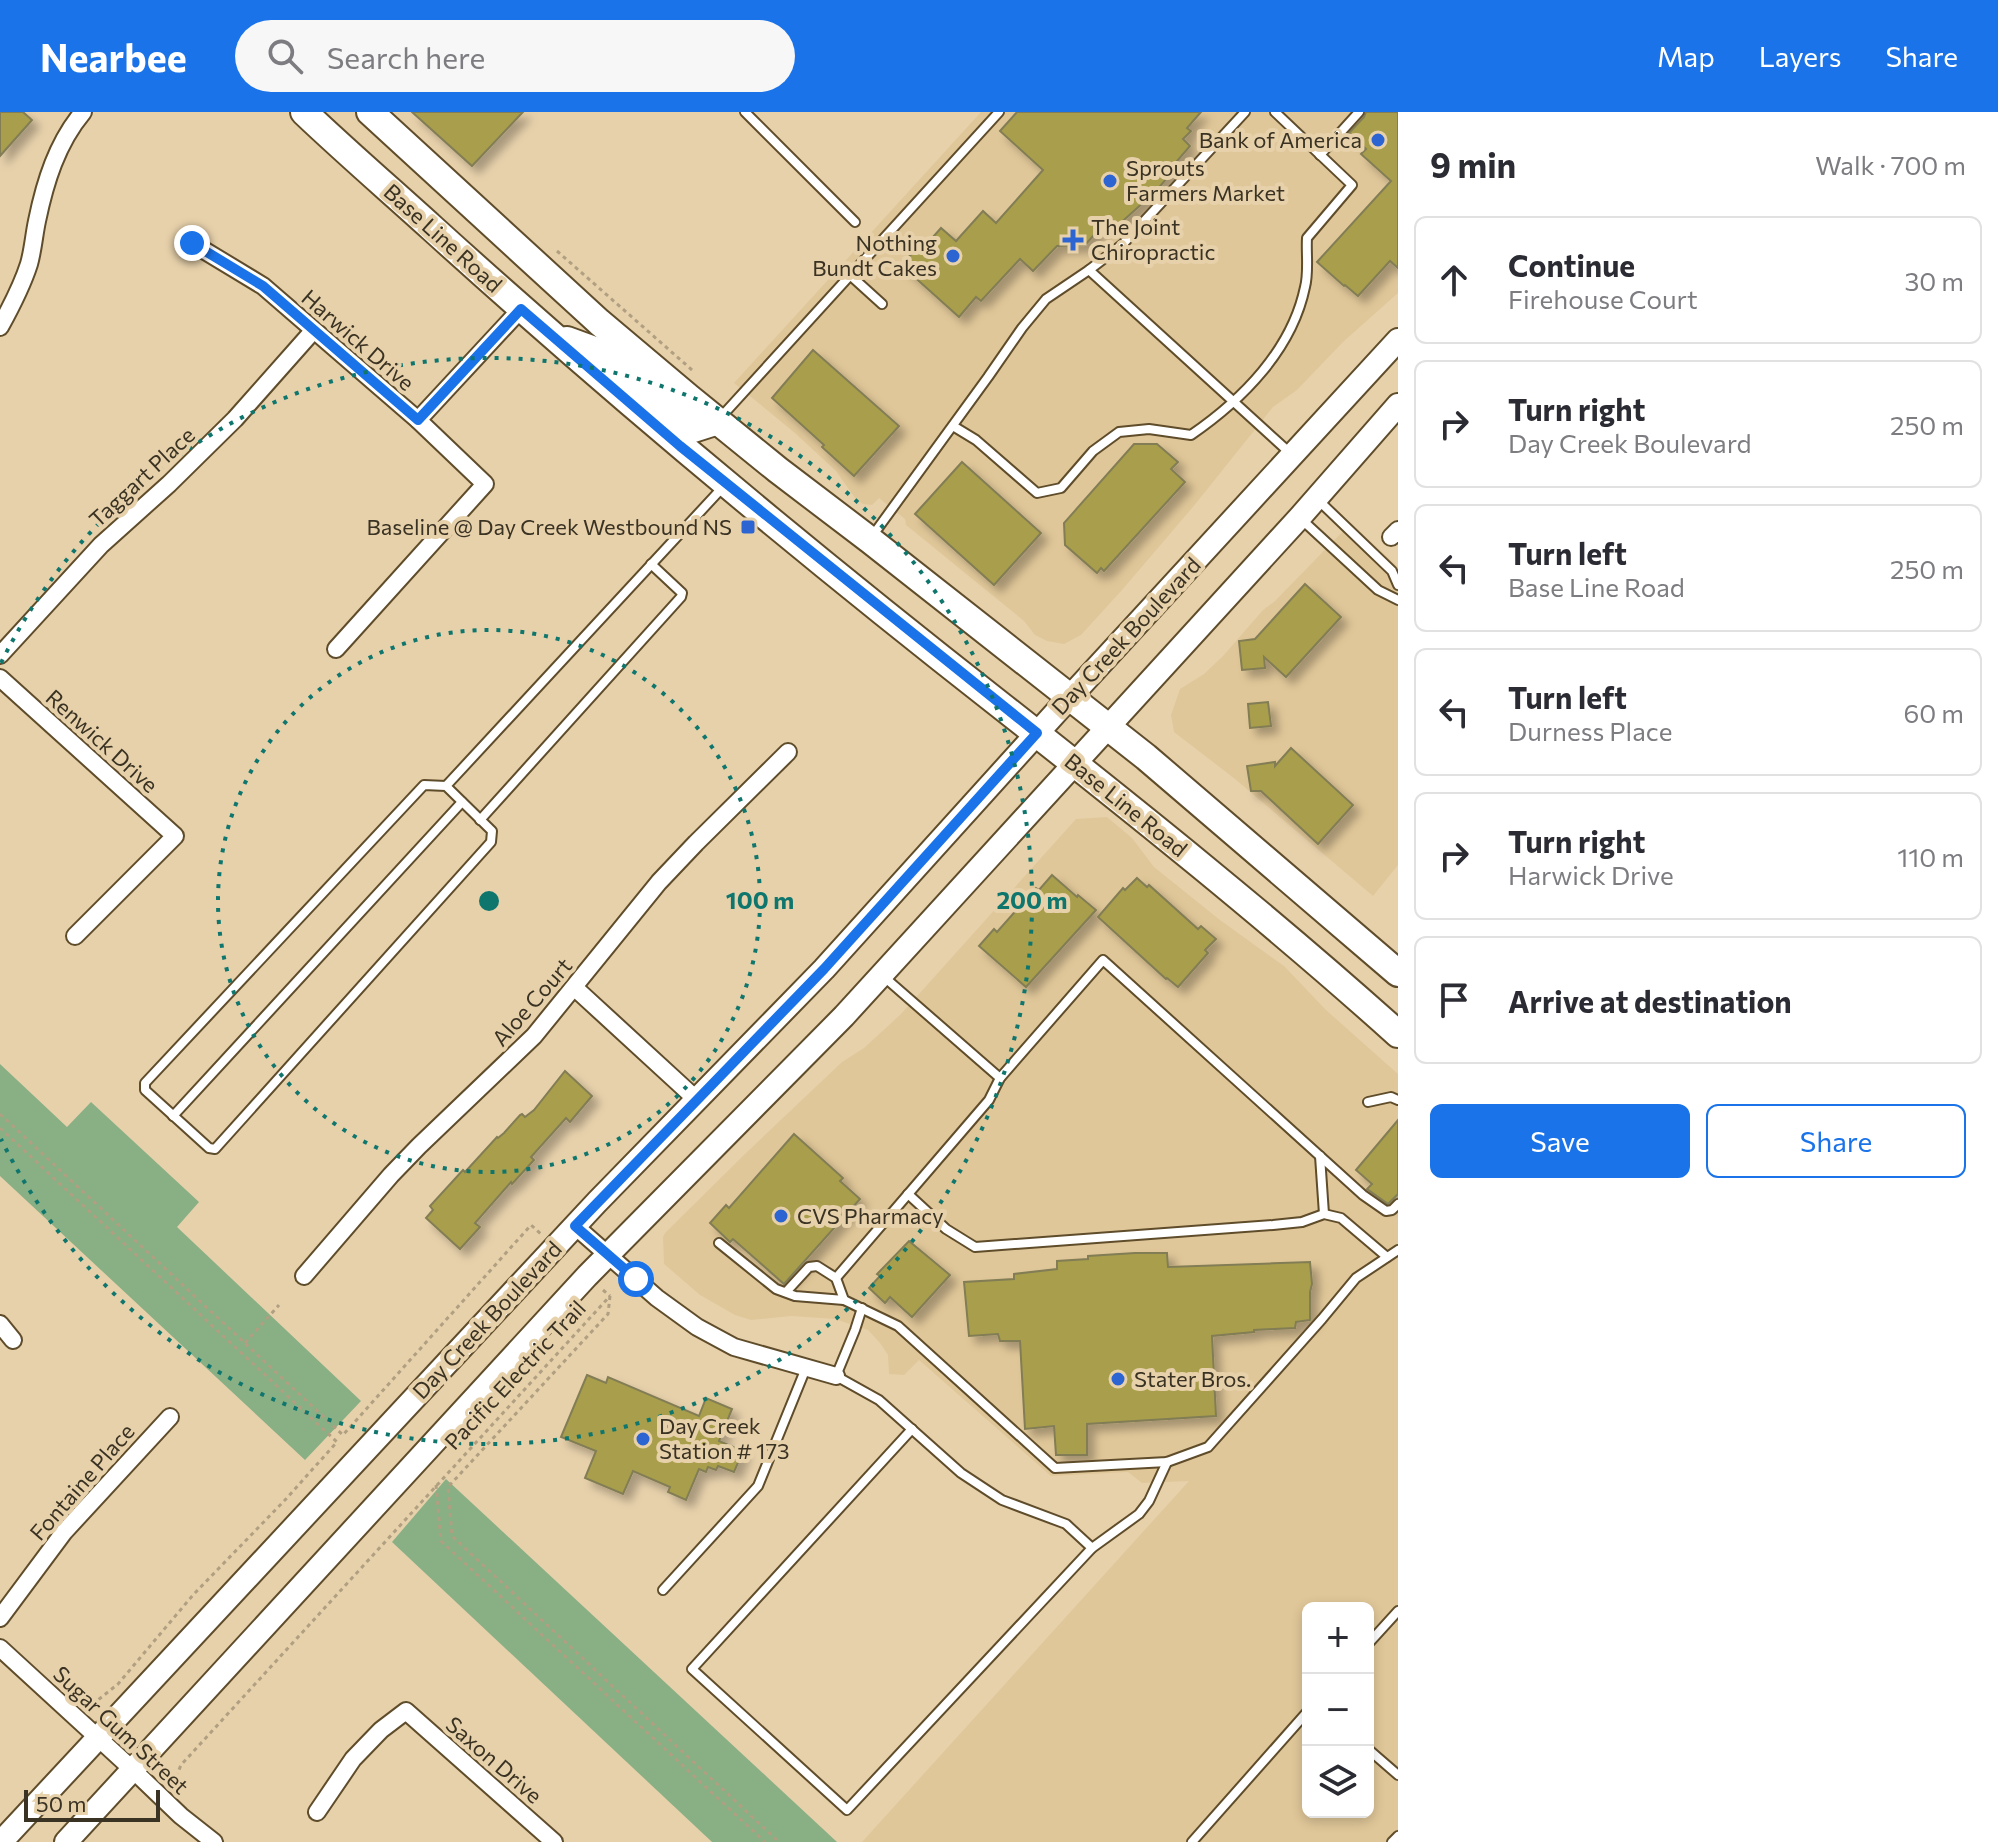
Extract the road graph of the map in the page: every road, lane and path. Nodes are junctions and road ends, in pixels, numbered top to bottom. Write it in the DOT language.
graph roads {
  1 [pos="83,112"];
  2 [pos="304,112"];
  3 [pos="370,112"];
  4 [pos="745,112"];
  5 [pos="999,112"];
  6 [pos="1245,112"];
  7 [pos="1275,112"];
  8 [pos="1359,112"];
  9 [pos="1320,155"];
  10 [pos="855,222"];
  11 [pos="192,243"];
  12 [pos="556,251"];
  13 [pos="1089,270"];
  14 [pos="850,275"];
  15 [pos="882,304"];
  16 [pos="521,309"];
  17 [pos="0,327"];
  18 [pos="313,331"];
  19 [pos="552,335"];
  20 [pos="1398,340"];
  21 [pos="700,377"];
  22 [pos="1232,402"];
  23 [pos="1398,405"];
  24 [pos="418,420"];
  25 [pos="718,421"];
  26 [pos="953,426"];
  27 [pos="1292,455"];
  28 [pos="726,483"];
  29 [pos="1316,499"];
  30 [pos="1300,517"];
  31 [pos="870,540"];
  32 [pos="651,564"];
  33 [pos="1398,585"];
  34 [pos="1398,600"];
  35 [pos="336,649"];
  36 [pos="0,655"];
  37 [pos="0,678"];
  38 [pos="1069,698"];
  39 [pos="1108,727"];
  40 [pos="1037,733"];
  41 [pos="788,752"];
  42 [pos="1075,762"];
  43 [pos="446,786"];
  44 [pos="462,802"];
  45 [pos="480,820"];
  46 [pos="75,936"];
  47 [pos="1398,973"];
  48 [pos="882,975"];
  49 [pos="575,988"];
  50 [pos="1398,1034"];
  51 [pos="1000,1078"];
  52 [pos="697,1100"];
  53 [pos="1398,1100"];
  54 [pos="1368,1102"];
  55 [pos="0,1114"];
  56 [pos="173,1116"];
  57 [pos="0,1128"];
  58 [pos="1320,1155"];
  59 [pos="908,1194"];
  60 [pos="1398,1204"];
  61 [pos="1324,1214"];
  62 [pos="531,1225"];
  63 [pos="575,1226"];
  64 [pos="719,1243"];
  65 [pos="1398,1250"];
  66 [pos="608,1255"];
  67 [pos="1387,1257"];
  68 [pos="304,1276"];
  69 [pos="836,1278"];
  70 [pos="786,1292"];
  71 [pos="844,1300"];
  72 [pos="279,1305"];
  73 [pos="862,1308"];
  74 [pos="0,1324"];
  75 [pos="13,1340"];
  76 [pos="245,1343"];
  77 [pos="806,1367"];
  78 [pos="836,1376"];
  79 [pos="170,1417"];
  80 [pos="912,1429"];
  81 [pos="1167,1462"];
  82 [pos="436,1485"];
  83 [pos="452,1536"];
  84 [pos="445,1544"];
  85 [pos="1092,1548"];
  86 [pos="663,1590"];
  87 [pos="1398,1611"];
  88 [pos="0,1618"];
  89 [pos="1374,1637"];
  90 [pos="0,1648"];
  91 [pos="93,1704"];
  92 [pos="1302,1718"];
  93 [pos="97,1737"];
  94 [pos="1374,1754"];
  95 [pos="132,1769"];
  96 [pos="1398,1775"];
  97 [pos="176,1777"];
  98 [pos="317,1812"];
  99 [pos="1398,1836"];
  100 [pos="1,1842"];
  101 [pos="66,1842"];
  102 [pos="214,1842"];
  103 [pos="554,1842"];
  104 [pos="765,1842"];
  105 [pos="779,1842"];
  106 [pos="1192,1842"];
  107 [pos="1392,1842"];
  1 -- 17 [label="street"];
  2 -- 16 [label="main road, Base Line Road"];
  3 -- 25 [label="main road, Base Line Road"];
  4 -- 10 [label="lane"];
  5 -- 14 [label="lane"];
  6 -- 13 [label="lane"];
  7 -- 9 [label="lane"];
  8 -- 9 [label="lane"];
  9 -- 22 [label="lane"];
  11 -- 18 [label="street, Harwick Drive"];
  12 -- 21 [label="path"];
  13 -- 22 [label="lane"];
  13 -- 26 [label="lane"];
  14 -- 15 [label="lane"];
  14 -- 25 [label="lane"];
  16 -- 19 [label="main road, Base Line Road"];
  16 -- 24 [label="street"];
  18 -- 24 [label="street, Harwick Drive"];
  18 -- 36 [label="street, Taggart Place"];
  19 -- 25 [label="main road"];
  19 -- 28 [label="main road, Base Line Road"];
  20 -- 27 [label="main road, Day Creek Boulevard"];
  22 -- 26 [label="lane"];
  22 -- 27 [label="lane"];
  23 -- 29 [label="main road, Day Creek Boulevard"];
  24 -- 35 [label="street, Harwick Drive"];
  25 -- 31 [label="main road, Base Line Road"];
  26 -- 31 [label="lane"];
  27 -- 38 [label="main road, Day Creek Boulevard"];
  28 -- 32 [label="lane"];
  28 -- 40 [label="main road, Base Line Road"];
  29 -- 30 [label="main road, Day Creek Boulevard"];
  29 -- 33 [label="lane"];
  30 -- 34 [label="lane"];
  30 -- 39 [label="main road, Day Creek Boulevard"];
  31 -- 38 [label="main road, Base Line Road"];
  32 -- 43 [label="lane"];
  32 -- 45 [label="lane"];
  37 -- 46 [label="street, Renwick Drive"];
  38 -- 39 [label="main road, Base Line Road"];
  38 -- 40 [label="main road, Day Creek Boulevard"];
  39 -- 42 [label="main road, Day Creek Boulevard"];
  39 -- 47 [label="main road, Base Line Road"];
  40 -- 42 [label="main road, Base Line Road"];
  40 -- 52 [label="main road, Day Creek Boulevard"];
  41 -- 49 [label="street, Aloe Court"];
  42 -- 48 [label="main road, Day Creek Boulevard"];
  42 -- 50 [label="main road, Base Line Road"];
  43 -- 44 [label="lane"];
  43 -- 56 [label="lane"];
  44 -- 45 [label="lane"];
  44 -- 56 [label="lane"];
  45 -- 56 [label="lane"];
  48 -- 51 [label="lane"];
  48 -- 66 [label="main road, Day Creek Boulevard"];
  49 -- 52 [label="street"];
  49 -- 68 [label="street, Aloe Court"];
  51 -- 58 [label="lane"];
  51 -- 59 [label="lane"];
  52 -- 63 [label="main road, Day Creek Boulevard"];
  53 -- 54 [label="lane"];
  55 -- 76 [label="path"];
  57 -- 91 [label="path"];
  58 -- 60 [label="lane"];
  58 -- 61 [label="lane"];
  59 -- 61 [label="lane"];
  59 -- 69 [label="lane"];
  61 -- 67 [label="lane"];
  62 -- 76 [label="path"];
  63 -- 66 [label="street"];
  63 -- 93 [label="main road, Day Creek Boulevard"];
  64 -- 70 [label="lane"];
  65 -- 67 [label="lane"];
  66 -- 77 [label="street"];
  66 -- 95 [label="main road, Day Creek Boulevard"];
  67 -- 81 [label="lane"];
  69 -- 70 [label="lane"];
  69 -- 71 [label="lane"];
  70 -- 71 [label="lane"];
  71 -- 73 [label="lane"];
  72 -- 76 [label="path"];
  73 -- 78 [label="lane"];
  73 -- 81 [label="lane"];
  74 -- 75 [label="street"];
  77 -- 78 [label="street"];
  77 -- 86 [label="lane"];
  78 -- 80 [label="lane"];
  79 -- 88 [label="street, Fontaine Place"];
  80 -- 85 [label="lane"];
  80 -- 85 [label="lane"];
  81 -- 85 [label="lane"];
  82 -- 83 [label="path, Pacific Electric Trail"];
  82 -- 84 [label="path"];
  82 -- 97 [label="path, Pacific Electric Trail"];
  83 -- 84 [label="path"];
  83 -- 105 [label="path"];
  84 -- 104 [label="path"];
  87 -- 89 [label="lane"];
  90 -- 93 [label="street, Sugar Gum Street"];
  92 -- 106 [label="lane"];
  93 -- 95 [label="street, Sugar Gum Street"];
  93 -- 100 [label="main road, Day Creek Boulevard"];
  94 -- 96 [label="lane"];
  95 -- 101 [label="main road, Day Creek Boulevard"];
  95 -- 102 [label="street, Sugar Gum Street"];
  98 -- 103 [label="street, Saxon Drive"];
  99 -- 107 [label="lane"];
}
